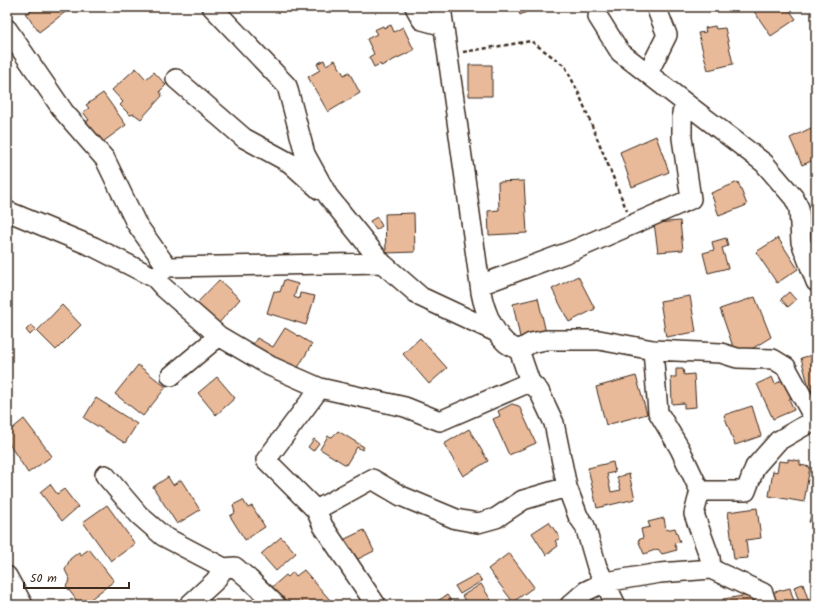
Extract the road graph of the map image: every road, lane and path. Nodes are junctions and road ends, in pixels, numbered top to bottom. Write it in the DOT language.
graph roads {
  1 [pos="212,7"];
  2 [pos="415,7"];
  3 [pos="441,7"];
  4 [pos="656,7"];
  5 [pos="598,17"];
  6 [pos="444,26"];
  7 [pos="7,29"];
  8 [pos="448,56"];
  9 [pos="648,73"];
  10 [pos="176,79"];
  11 [pos="688,105"];
  12 [pos="328,196"];
  13 [pos="7,211"];
  14 [pos="632,225"];
  15 [pos="382,263"];
  16 [pos="161,272"];
  17 [pos="816,282"];
  18 [pos="480,285"];
  19 [pos="496,332"];
  20 [pos="219,336"];
  21 [pos="519,350"];
  22 [pos="653,350"];
  23 [pos="171,376"];
  24 [pos="530,382"];
  25 [pos="320,388"];
  26 [pos="816,420"];
  27 [pos="105,475"];
  28 [pos="567,487"];
  29 [pos="700,491"];
  30 [pos="316,510"];
  31 [pos="224,568"];
  32 [pos="711,569"];
  33 [pos="7,576"];
  34 [pos="605,582"];
  35 [pos="23,605"];
  36 [pos="188,605"];
  37 [pos="276,605"];
  38 [pos="376,605"];
  39 [pos="570,605"];
  40 [pos="616,605"];
  41 [pos="767,605"];
  1 -- 12 [label="street"];
  2 -- 6 [label="street"];
  3 -- 6 [label="street"];
  4 -- 9 [label="street"];
  5 -- 9 [label="street"];
  6 -- 8 [label="street"];
  7 -- 16 [label="street"];
  8 -- 14 [label="path"];
  8 -- 18 [label="street"];
  9 -- 11 [label="street"];
  10 -- 12 [label="street"];
  11 -- 14 [label="street"];
  11 -- 17 [label="street"];
  12 -- 15 [label="street"];
  13 -- 16 [label="street"];
  14 -- 18 [label="street"];
  15 -- 16 [label="street"];
  15 -- 19 [label="street"];
  16 -- 20 [label="street"];
  18 -- 19 [label="street"];
  19 -- 21 [label="street"];
  20 -- 23 [label="street"];
  20 -- 25 [label="street"];
  21 -- 22 [label="street"];
  21 -- 24 [label="street"];
  22 -- 26 [label="street"];
  22 -- 29 [label="street"];
  24 -- 25 [label="street"];
  24 -- 28 [label="street"];
  25 -- 30 [label="street"];
  26 -- 29 [label="street"];
  27 -- 31 [label="street"];
  28 -- 30 [label="street"];
  28 -- 34 [label="street"];
  29 -- 32 [label="street"];
  30 -- 38 [label="street"];
  31 -- 36 [label="street"];
  31 -- 37 [label="street"];
  32 -- 34 [label="street"];
  32 -- 41 [label="street"];
  33 -- 35 [label="street"];
  34 -- 39 [label="street"];
  34 -- 40 [label="street"];
}
